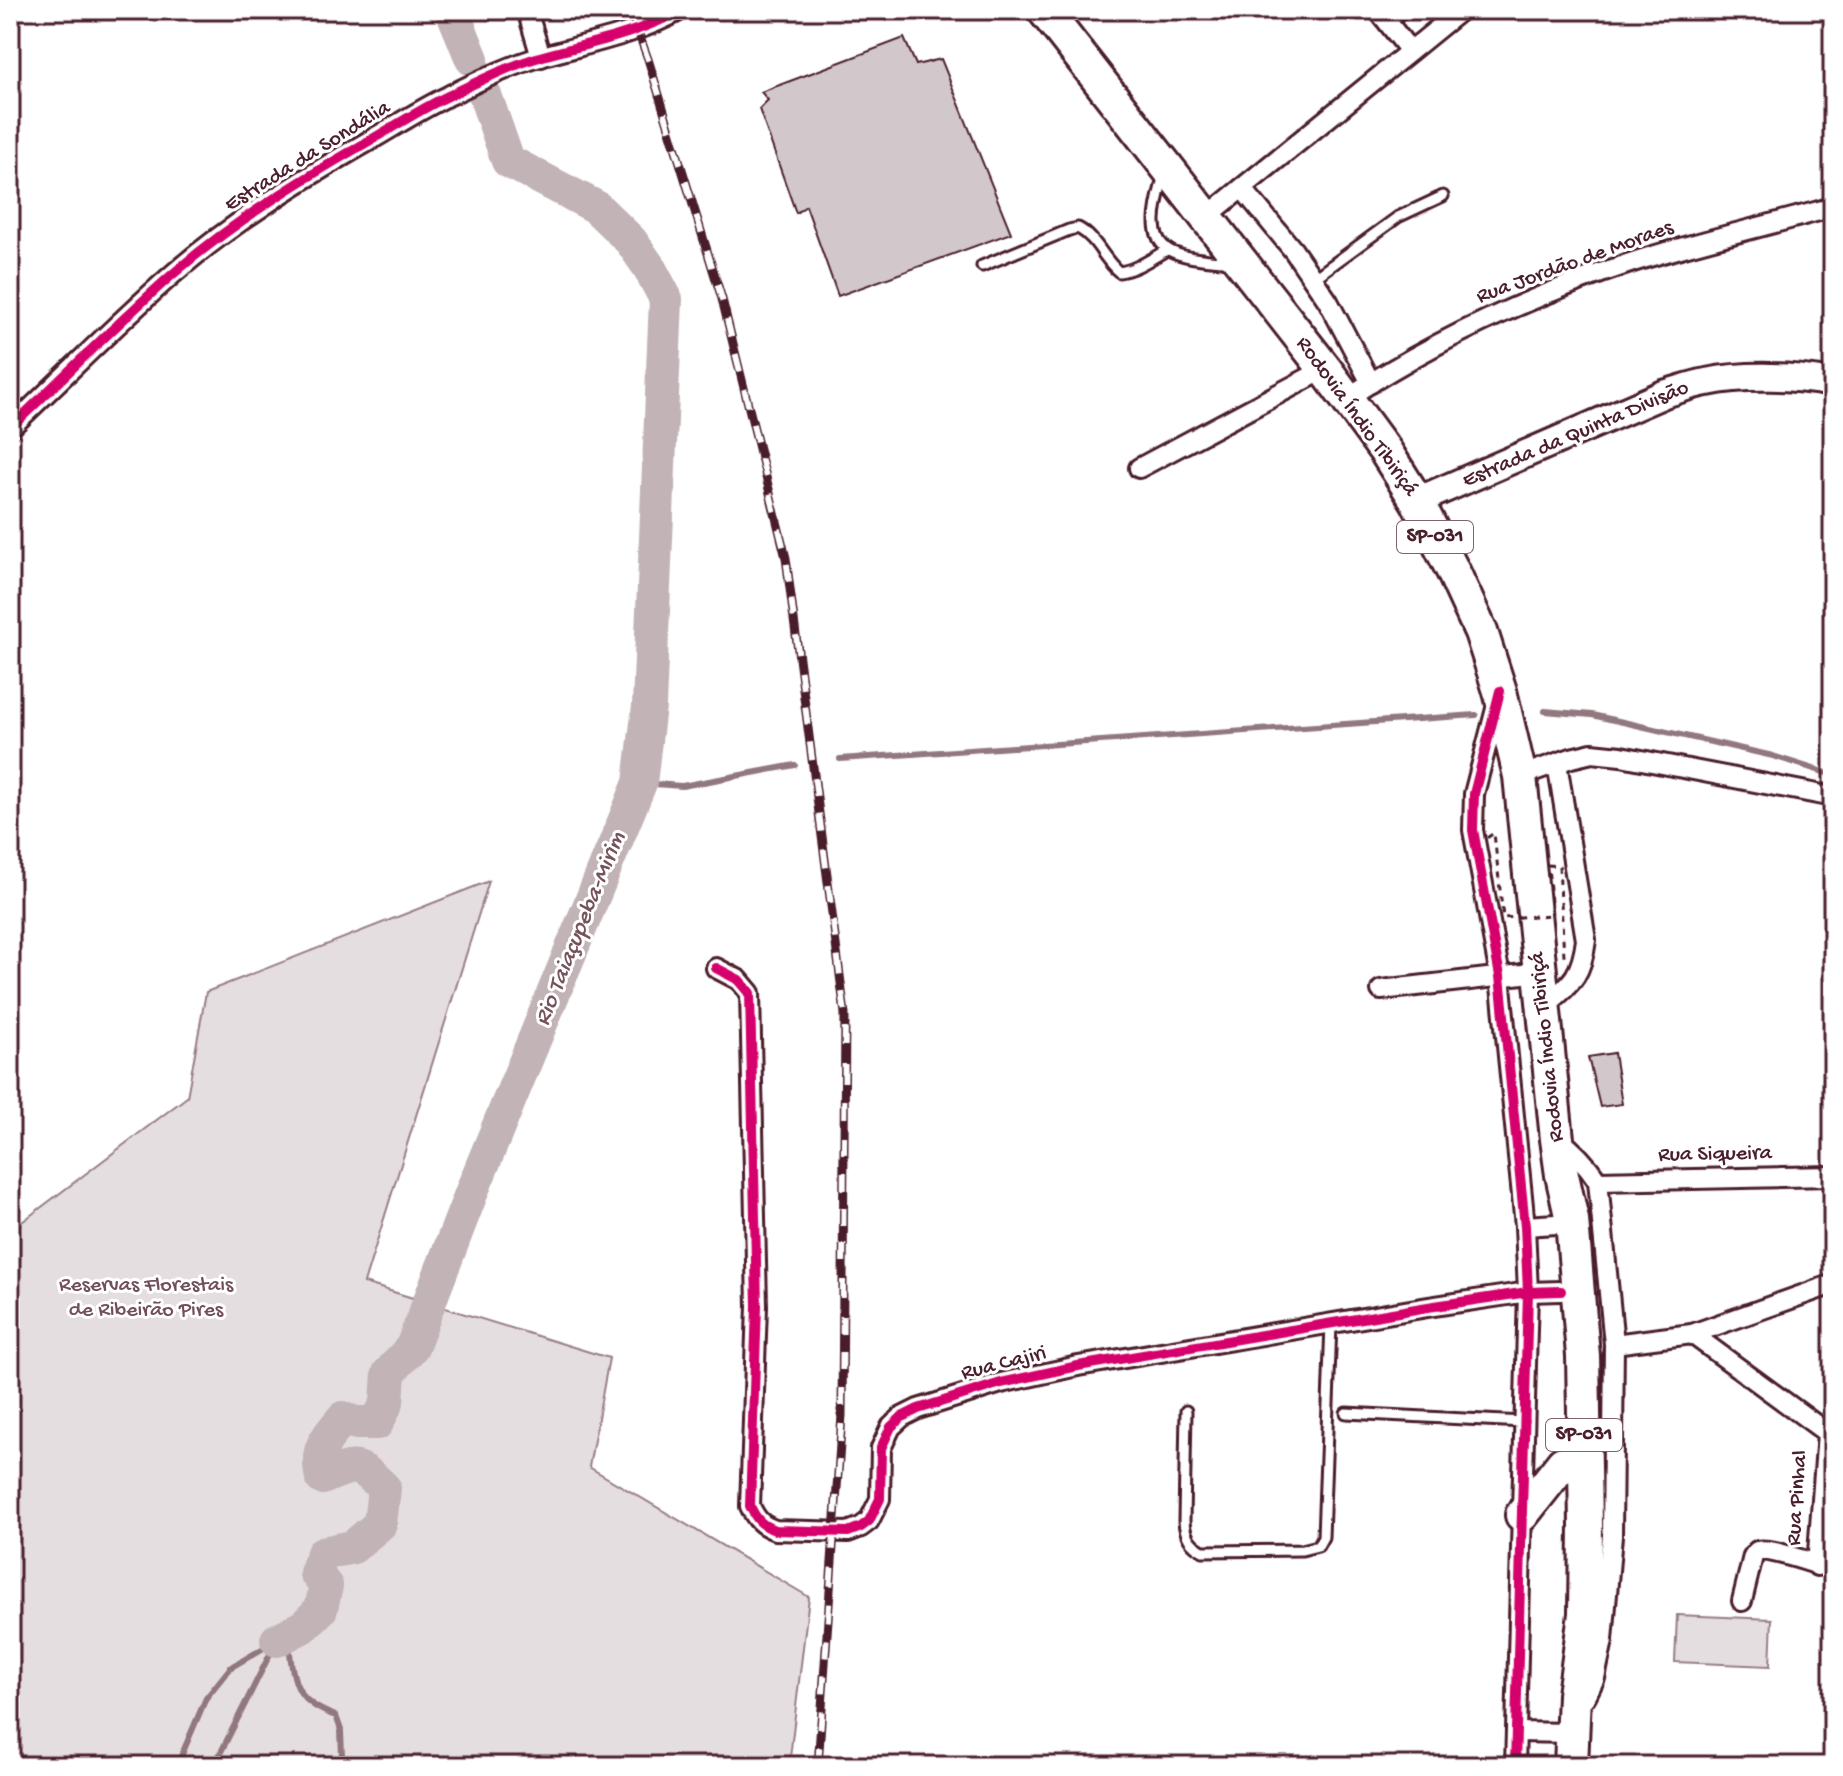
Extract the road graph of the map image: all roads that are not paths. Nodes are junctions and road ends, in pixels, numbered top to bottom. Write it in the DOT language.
graph roads {
  1 [pos="527,10"];
  2 [pos="681,10"];
  3 [pos="1044,10"];
  4 [pos="1406,10"];
  5 [pos="1461,10"];
  6 [pos="1383,17"];
  7 [pos="1410,51"];
  8 [pos="541,57"];
  9 [pos="1166,167"];
  10 [pos="1242,188"];
  11 [pos="1443,196"];
  12 [pos="1833,207"];
  13 [pos="1205,218"];
  14 [pos="1167,250"];
  15 [pos="1242,264"];
  16 [pos="982,266"];
  17 [pos="1313,279"];
  18 [pos="1325,369"];
  19 [pos="1833,383"];
  20 [pos="1359,391"];
  21 [pos="10,428"];
  22 [pos="1139,468"];
  23 [pos="1417,501"];
  24 [pos="1500,691"];
  25 [pos="1557,763"];
  26 [pos="1520,776"];
  27 [pos="1833,797"];
  28 [pos="1553,964"];
  29 [pos="716,968"];
  30 [pos="1500,976"];
  31 [pos="1381,990"];
  32 [pos="1544,1007"];
  33 [pos="1557,1139"];
  34 [pos="1562,1175"];
  35 [pos="1833,1176"];
  36 [pos="1598,1181"];
  37 [pos="1540,1225"];
  38 [pos="1833,1284"];
  39 [pos="1561,1291"];
  40 [pos="1528,1292"];
  41 [pos="1331,1324"];
  42 [pos="1692,1334"];
  43 [pos="1614,1344"];
  44 [pos="1186,1411"];
  45 [pos="1346,1413"];
  46 [pos="1524,1422"];
  47 [pos="1830,1434"];
  48 [pos="1563,1463"];
  49 [pos="1522,1515"];
  50 [pos="1825,1567"];
  51 [pos="1742,1601"];
  52 [pos="1573,1713"];
  53 [pos="1516,1732"];
  54 [pos="1515,1766"];
  55 [pos="1571,1766"];
  1 -- 8 [label="street"];
  2 -- 8 [label="street, Estrada da Sondália"];
  3 -- 9 [label="highway, Rodovia Índio Tibiriçá / SP-031"];
  4 -- 6 [label="lane"];
  5 -- 7 [label="street"];
  6 -- 7 [label="street"];
  7 -- 10 [label="street"];
  8 -- 21 [label="street, Estrada da Sondália"];
  9 -- 13 [label="highway, Rodovia Índio Tibiriçá / SP-031"];
  9 -- 14 [label="lane"];
  10 -- 13 [label="street"];
  10 -- 17 [label="street"];
  11 -- 17 [label="lane"];
  12 -- 20 [label="street, Rua Jordão de Moraes"];
  13 -- 15 [label="highway, Rodovia Índio Tibiriçá / SP-031"];
  14 -- 15 [label="lane"];
  14 -- 16 [label="lane"];
  15 -- 18 [label="highway, Rodovia Índio Tibiriçá / SP-031"];
  17 -- 20 [label="street"];
  18 -- 20 [label="highway, Rodovia Índio Tibiriçá / SP-031"];
  18 -- 22 [label="street"];
  19 -- 23 [label="street, Estrada da Quinta Divisão"];
  20 -- 23 [label="highway, Rodovia Índio Tibiriçá / SP-031"];
  23 -- 24 [label="highway, Rodovia Índio Tibiriçá / SP-031"];
  24 -- 26 [label="highway, Rodovia Índio Tibiriçá / SP-031"];
  24 -- 30 [label="street"];
  25 -- 26 [label="street"];
  25 -- 27 [label="street"];
  25 -- 32 [label="street"];
  26 -- 28 [label="highway, Rodovia Índio Tibiriçá / SP-031"];
  28 -- 30 [label="street"];
  28 -- 32 [label="highway, Rodovia Índio Tibiriçá / SP-031"];
  29 -- 41 [label="street, Rua Cajiri"];
  30 -- 31 [label="street"];
  30 -- 37 [label="street"];
  32 -- 33 [label="highway, Rodovia Índio Tibiriçá / SP-031"];
  33 -- 34 [label="highway, Rodovia Índio Tibiriçá / SP-031"];
  33 -- 36 [label="street"];
  34 -- 37 [label="highway, Rodovia Índio Tibiriçá / SP-031"];
  34 -- 52 [label="highway, Rodovia Índio Tibiriçá / SP-031"];
  35 -- 36 [label="street, Rua Siqueira"];
  36 -- 43 [label="street"];
  37 -- 39 [label="highway, Rodovia Índio Tibiriçá / SP-031"];
  37 -- 40 [label="street"];
  38 -- 42 [label="street"];
  39 -- 40 [label="street, Rua Cajiri"];
  39 -- 48 [label="highway, Rodovia Índio Tibiriçá / SP-031"];
  40 -- 41 [label="street, Rua Cajiri"];
  40 -- 46 [label="street"];
  41 -- 44 [label="lane"];
  42 -- 43 [label="street"];
  42 -- 47 [label="street"];
  43 -- 52 [label="street"];
  45 -- 46 [label="lane"];
  46 -- 49 [label="street"];
  47 -- 50 [label="street, Rua Pinhal"];
  48 -- 49 [label="highway"];
  48 -- 52 [label="highway, Rodovia Índio Tibiriçá / SP-031"];
  49 -- 53 [label="street"];
  50 -- 51 [label="street"];
  52 -- 53 [label="street"];
  52 -- 55 [label="highway, Rodovia Índio Tibiriçá / SP-031"];
  53 -- 54 [label="street"];
}
